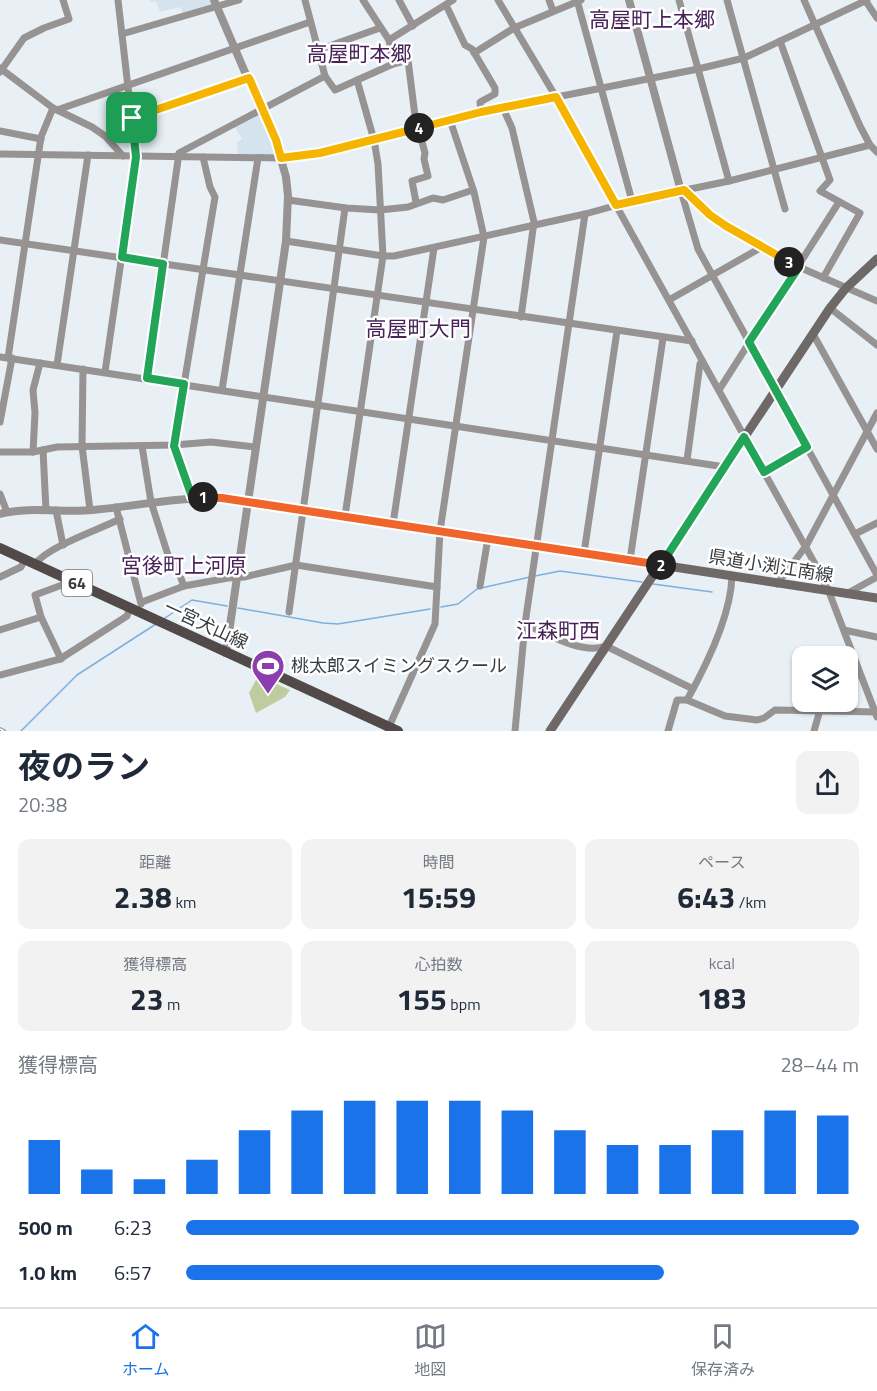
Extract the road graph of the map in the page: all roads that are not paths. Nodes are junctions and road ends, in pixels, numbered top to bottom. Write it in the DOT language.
graph roads {
  1 [pos="63,0"];
  2 [pos="118,0"];
  3 [pos="239,0"];
  4 [pos="305,0"];
  5 [pos="363,0"];
  6 [pos="399,0"];
  7 [pos="453,0"];
  8 [pos="498,0"];
  9 [pos="549,0"];
  10 [pos="578,0"];
  11 [pos="629,0"];
  12 [pos="679,0"];
  13 [pos="727,0"];
  14 [pos="804,0"];
  15 [pos="866,0"];
  16 [pos="216,4"];
  17 [pos="446,5"];
  18 [pos="553,11"];
  19 [pos="877,18"];
  20 [pos="310,22"];
  21 [pos="815,25"];
  22 [pos="413,26"];
  23 [pos="380,28"];
  24 [pos="514,28"];
  25 [pos="122,34"];
  26 [pos="389,40"];
  27 [pos="780,42"];
  28 [pos="236,49"];
  29 [pos="318,50"];
  30 [pos="474,52"];
  31 [pos="744,58"];
  32 [pos="393,64"];
  33 [pos="698,69"];
  34 [pos="1,71"];
  35 [pos="325,76"];
  36 [pos="650,77"];
  37 [pos="249,78"];
  38 [pos="357,80"];
  39 [pos="128,86"];
  40 [pos="601,89"];
  41 [pos="556,97"];
  42 [pos="262,108"];
  43 [pos="503,108"];
  44 [pos="55,109"];
  45 [pos="481,112"];
  46 [pos="132,118"];
  47 [pos="450,120"];
  48 [pos="417,129"];
  49 [pos="0,131"];
  50 [pos="41,140"];
  51 [pos="374,140"];
  52 [pos="870,145"];
  53 [pos="877,152"];
  54 [pos="0,154"];
  55 [pos="39,154"];
  56 [pos="88,155"];
  57 [pos="123,156"];
  58 [pos="136,157"];
  59 [pos="179,157"];
  60 [pos="203,157"];
  61 [pos="822,157"];
  62 [pos="258,158"];
  63 [pos="281,158"];
  64 [pos="775,169"];
  65 [pos="729,181"];
  66 [pos="474,190"];
  67 [pos="683,191"];
  68 [pos="288,200"];
  69 [pos="632,201"];
  70 [pos="416,202"];
  71 [pos="839,202"];
  72 [pos="616,205"];
  73 [pos="345,208"];
  74 [pos="785,209"];
  75 [pos="380,210"];
  76 [pos="585,214"];
  77 [pos="534,226"];
  78 [pos="484,237"];
  79 [pos="0,240"];
  80 [pos="286,241"];
  81 [pos="24,244"];
  82 [pos="762,247"];
  83 [pos="434,248"];
  84 [pos="339,249"];
  85 [pos="74,250"];
  86 [pos="383,256"];
  87 [pos="122,257"];
  88 [pos="877,259"];
  89 [pos="163,264"];
  90 [pos="799,267"];
  91 [pos="203,269"];
  92 [pos="239,275"];
  93 [pos="712,275"];
  94 [pos="823,279"];
  95 [pos="280,281"];
  96 [pos="333,288"];
  97 [pos="846,288"];
  98 [pos="376,295"];
  99 [pos="669,300"];
  100 [pos="877,301"];
  101 [pos="426,302"];
  102 [pos="830,308"];
  103 [pos="473,309"];
  104 [pos="521,317"];
  105 [pos="569,324"];
  106 [pos="617,331"];
  107 [pos="813,334"];
  108 [pos="663,338"];
  109 [pos="692,341"];
  110 [pos="749,342"];
  111 [pos="877,345"];
  112 [pos="7,358"];
  113 [pos="702,361"];
  114 [pos="40,363"];
  115 [pos="57,365"];
  116 [pos="82,369"];
  117 [pos="105,372"];
  118 [pos="147,378"];
  119 [pos="184,384"];
  120 [pos="222,390"];
  121 [pos="719,390"];
  122 [pos="776,391"];
  123 [pos="263,396"];
  124 [pos="318,404"];
  125 [pos="360,410"];
  126 [pos="877,412"];
  127 [pos="408,419"];
  128 [pos="0,422"];
  129 [pos="457,425"];
  130 [pos="867,431"];
  131 [pos="744,437"];
  132 [pos="552,440"];
  133 [pos="82,446"];
  134 [pos="142,446"];
  135 [pos="174,446"];
  136 [pos="255,447"];
  137 [pos="600,447"];
  138 [pos="807,447"];
  139 [pos="877,449"];
  140 [pos="43,450"];
  141 [pos="0,452"];
  142 [pos="33,452"];
  143 [pos="646,454"];
  144 [pos="687,460"];
  145 [pos="726,467"];
  146 [pos="764,472"];
  147 [pos="0,494"];
  148 [pos="833,494"];
  149 [pos="192,497"];
  150 [pos="151,502"];
  151 [pos="248,502"];
  152 [pos="116,507"];
  153 [pos="51,510"];
  154 [pos="90,510"];
  155 [pos="304,510"];
  156 [pos="3,513"];
  157 [pos="345,516"];
  158 [pos="120,519"];
  159 [pos="877,523"];
  160 [pos="393,524"];
  161 [pos="440,531"];
  162 [pos="855,534"];
  163 [pos="488,538"];
  164 [pos="63,545"];
  165 [pos="536,546"];
  166 [pos="806,546"];
  167 [pos="0,548"];
  168 [pos="585,553"];
  169 [pos="630,560"];
  170 [pos="30,562"];
  171 [pos="296,565"];
  172 [pos="661,565"];
  173 [pos="732,576"];
  174 [pos="877,576"];
  175 [pos="0,577"];
  176 [pos="237,578"];
  177 [pos="68,579"];
  178 [pos="777,584"];
  179 [pos="184,586"];
  180 [pos="480,586"];
  181 [pos="437,587"];
  182 [pos="829,592"];
  183 [pos="848,593"];
  184 [pos="877,598"];
  185 [pos="137,607"];
  186 [pos="289,612"];
  187 [pos="41,617"];
  188 [pos="525,624"];
  189 [pos="0,630"];
  190 [pos="844,630"];
  191 [pos="877,637"];
  192 [pos="606,646"];
  193 [pos="226,653"];
  194 [pos="61,658"];
  195 [pos="0,675"];
  196 [pos="693,689"];
  197 [pos="687,700"];
  198 [pos="792,710"];
  199 [pos="819,712"];
  200 [pos="857,712"];
  201 [pos="876,713"];
  202 [pos="391,730"];
  203 [pos="515,731"];
  204 [pos="550,731"];
  205 [pos="669,731"];
  206 [pos="814,731"];
  1 -- 34 [label="street"];
  2 -- 25 [label="street"];
  3 -- 16 [label="street"];
  4 -- 20 [label="street"];
  5 -- 23 [label="street"];
  6 -- 22 [label="street"];
  7 -- 17 [label="street"];
  8 -- 24 [label="street"];
  9 -- 18 [label="street"];
  10 -- 18 [label="street"];
  10 -- 40 [label="street"];
  11 -- 36 [label="street"];
  12 -- 33 [label="street"];
  13 -- 31 [label="street"];
  14 -- 21 [label="street"];
  15 -- 19 [label="street"];
  15 -- 21 [label="street"];
  16 -- 25 [label="street"];
  16 -- 28 [label="street"];
  17 -- 22 [label="street"];
  17 -- 30 [label="street"];
  18 -- 24 [label="street"];
  20 -- 28 [label="street"];
  20 -- 29 [label="street"];
  21 -- 27 [label="street"];
  21 -- 52 [label="street"];
  22 -- 26 [label="street"];
  23 -- 26 [label="street"];
  23 -- 29 [label="street"];
  24 -- 30 [label="street"];
  24 -- 41 [label="street"];
  25 -- 39 [label="street"];
  26 -- 32 [label="street"];
  27 -- 31 [label="street"];
  27 -- 61 [label="street"];
  28 -- 37 [label="street"];
  28 -- 39 [label="street"];
  29 -- 35 [label="street"];
  30 -- 45 [label="street"];
  31 -- 33 [label="street"];
  31 -- 64 [label="street"];
  32 -- 38 [label="street"];
  32 -- 48 [label="street"];
  33 -- 36 [label="street"];
  33 -- 65 [label="street"];
  34 -- 44 [label="street"];
  35 -- 38 [label="street"];
  35 -- 42 [label="street"];
  36 -- 40 [label="street"];
  36 -- 67 [label="street"];
  37 -- 42 [label="street"];
  37 -- 46 [label="street"];
  38 -- 51 [label="street"];
  39 -- 44 [label="street"];
  39 -- 46 [label="street"];
  40 -- 41 [label="street"];
  40 -- 69 [label="street"];
  41 -- 43 [label="street"];
  41 -- 72 [label="street"];
  42 -- 59 [label="street"];
  42 -- 63 [label="street"];
  43 -- 45 [label="street"];
  43 -- 77 [label="street"];
  44 -- 50 [label="street"];
  44 -- 57 [label="street"];
  45 -- 47 [label="street"];
  46 -- 58 [label="street"];
  47 -- 48 [label="street"];
  47 -- 66 [label="street"];
  48 -- 51 [label="street"];
  48 -- 70 [label="street"];
  49 -- 50 [label="street"];
  50 -- 55 [label="street"];
  51 -- 63 [label="street"];
  51 -- 75 [label="street"];
  52 -- 53 [label="street"];
  52 -- 61 [label="street"];
  54 -- 55 [label="street"];
  55 -- 56 [label="street"];
  55 -- 81 [label="street"];
  56 -- 57 [label="street"];
  56 -- 85 [label="street"];
  57 -- 58 [label="street"];
  58 -- 59 [label="street"];
  58 -- 87 [label="street"];
  59 -- 60 [label="street"];
  59 -- 89 [label="street"];
  60 -- 62 [label="street"];
  60 -- 91 [label="street"];
  61 -- 64 [label="street"];
  61 -- 71 [label="street"];
  62 -- 63 [label="street"];
  62 -- 92 [label="street"];
  63 -- 68 [label="street"];
  64 -- 65 [label="street"];
  64 -- 74 [label="street"];
  65 -- 67 [label="street"];
  66 -- 70 [label="street"];
  66 -- 78 [label="street"];
  67 -- 69 [label="street"];
  67 -- 82 [label="street"];
  67 -- 93 [label="street"];
  68 -- 73 [label="street"];
  68 -- 80 [label="street"];
  69 -- 72 [label="street"];
  70 -- 75 [label="street"];
  71 -- 90 [label="street"];
  71 -- 94 [label="street"];
  72 -- 76 [label="street"];
  72 -- 99 [label="street"];
  73 -- 75 [label="street"];
  73 -- 84 [label="street"];
  75 -- 86 [label="street"];
  76 -- 77 [label="street"];
  76 -- 105 [label="street"];
  77 -- 78 [label="street"];
  77 -- 104 [label="street"];
  78 -- 83 [label="street"];
  78 -- 103 [label="street"];
  79 -- 81 [label="street"];
  80 -- 84 [label="street"];
  80 -- 95 [label="street"];
  81 -- 85 [label="street"];
  81 -- 112 [label="street"];
  82 -- 90 [label="street"];
  82 -- 93 [label="street"];
  83 -- 86 [label="street"];
  83 -- 101 [label="street"];
  84 -- 86 [label="street"];
  84 -- 96 [label="street"];
  85 -- 87 [label="street"];
  85 -- 115 [label="street"];
  86 -- 98 [label="street"];
  87 -- 89 [label="street"];
  87 -- 117 [label="street"];
  88 -- 97 [label="main road"];
  89 -- 91 [label="street"];
  89 -- 118 [label="street"];
  90 -- 94 [label="street"];
  90 -- 110 [label="street"];
  91 -- 92 [label="street"];
  91 -- 119 [label="street"];
  92 -- 95 [label="street"];
  92 -- 120 [label="street"];
  93 -- 99 [label="street"];
  93 -- 110 [label="street"];
  94 -- 97 [label="street"];
  95 -- 96 [label="street"];
  95 -- 123 [label="street"];
  96 -- 98 [label="street"];
  96 -- 124 [label="street"];
  97 -- 100 [label="street"];
  97 -- 102 [label="main road"];
  98 -- 101 [label="street"];
  98 -- 125 [label="street"];
  99 -- 109 [label="street"];
  101 -- 103 [label="street"];
  101 -- 127 [label="street"];
  102 -- 107 [label="main road"];
  102 -- 111 [label="street"];
  103 -- 104 [label="street"];
  103 -- 129 [label="street"];
  104 -- 105 [label="street"];
  105 -- 106 [label="street"];
  105 -- 132 [label="street"];
  106 -- 108 [label="street"];
  106 -- 137 [label="street"];
  107 -- 122 [label="main road"];
  107 -- 130 [label="street"];
  108 -- 109 [label="street"];
  108 -- 143 [label="street"];
  109 -- 113 [label="street"];
  110 -- 121 [label="street"];
  110 -- 122 [label="street"];
  112 -- 114 [label="street"];
  112 -- 128 [label="street"];
  113 -- 121 [label="street"];
  113 -- 144 [label="street"];
  114 -- 115 [label="street"];
  114 -- 142 [label="street"];
  115 -- 116 [label="street"];
  116 -- 117 [label="street"];
  116 -- 133 [label="street"];
  117 -- 118 [label="street"];
  118 -- 119 [label="street"];
  119 -- 120 [label="street"];
  119 -- 135 [label="street"];
  120 -- 123 [label="street"];
  121 -- 131 [label="street"];
  122 -- 131 [label="main road"];
  122 -- 138 [label="street"];
  123 -- 124 [label="street"];
  123 -- 136 [label="street"];
  124 -- 125 [label="street"];
  124 -- 155 [label="street"];
  125 -- 127 [label="street"];
  125 -- 157 [label="street"];
  126 -- 130 [label="street"];
  127 -- 129 [label="street"];
  127 -- 160 [label="street"];
  129 -- 132 [label="street"];
  129 -- 161 [label="street"];
  130 -- 139 [label="street"];
  130 -- 148 [label="street"];
  131 -- 145 [label="main road"];
  131 -- 146 [label="street"];
  132 -- 137 [label="street"];
  132 -- 165 [label="street"];
  133 -- 134 [label="street"];
  133 -- 140 [label="street"];
  133 -- 154 [label="street"];
  134 -- 135 [label="street"];
  134 -- 150 [label="street"];
  135 -- 136 [label="street"];
  135 -- 149 [label="street"];
  136 -- 151 [label="street"];
  137 -- 143 [label="street"];
  137 -- 168 [label="street"];
  138 -- 146 [label="street"];
  138 -- 148 [label="street"];
  140 -- 142 [label="street"];
  140 -- 153 [label="street"];
  141 -- 142 [label="street"];
  143 -- 144 [label="street"];
  143 -- 169 [label="street"];
  144 -- 145 [label="street"];
  145 -- 172 [label="main road"];
  146 -- 166 [label="street"];
  147 -- 156 [label="street"];
  148 -- 162 [label="street"];
  148 -- 166 [label="street"];
  149 -- 150 [label="street"];
  149 -- 151 [label="street"];
  150 -- 152 [label="street"];
  150 -- 179 [label="street"];
  151 -- 155 [label="street"];
  151 -- 176 [label="street"];
  152 -- 154 [label="street"];
  152 -- 158 [label="street"];
  153 -- 154 [label="street"];
  153 -- 156 [label="street"];
  153 -- 164 [label="street"];
  155 -- 157 [label="street"];
  155 -- 171 [label="street"];
  157 -- 160 [label="street"];
  158 -- 164 [label="street"];
  158 -- 185 [label="street"];
  159 -- 162 [label="street"];
  160 -- 161 [label="street"];
  161 -- 163 [label="street"];
  161 -- 181 [label="street"];
  162 -- 174 [label="street"];
  163 -- 165 [label="street"];
  163 -- 180 [label="street"];
  164 -- 170 [label="street"];
  165 -- 168 [label="street"];
  165 -- 188 [label="street"];
  166 -- 178 [label="street"];
  166 -- 182 [label="street"];
  167 -- 170 [label="main road, 一宮犬山線 / 64"];
  168 -- 169 [label="street"];
  169 -- 172 [label="street"];
  170 -- 175 [label="street"];
  170 -- 177 [label="main road, 一宮犬山線 / 64"];
  171 -- 176 [label="street"];
  171 -- 181 [label="street"];
  171 -- 186 [label="street"];
  172 -- 173 [label="main road, 県道小渕江南線"];
  172 -- 192 [label="main road"];
  173 -- 178 [label="main road, 県道小渕江南線"];
  173 -- 196 [label="street"];
  174 -- 183 [label="street"];
  176 -- 179 [label="street"];
  176 -- 193 [label="street"];
  177 -- 185 [label="main road, 一宮犬山線 / 64"];
  177 -- 187 [label="street"];
  178 -- 182 [label="main road, 県道小渕江南線"];
  179 -- 185 [label="street"];
  181 -- 202 [label="street"];
  182 -- 183 [label="main road, 県道小渕江南線"];
  182 -- 190 [label="street"];
  183 -- 184 [label="main road, 県道小渕江南線"];
  185 -- 193 [label="main road, 一宮犬山線 / 64"];
  185 -- 194 [label="street"];
  187 -- 189 [label="street"];
  187 -- 194 [label="street"];
  188 -- 192 [label="street"];
  188 -- 203 [label="street"];
  190 -- 191 [label="street"];
  190 -- 201 [label="street"];
  192 -- 196 [label="street"];
  192 -- 204 [label="main road"];
  193 -- 202 [label="main road, 一宮犬山線 / 64"];
  194 -- 195 [label="street"];
  196 -- 197 [label="street"];
  197 -- 198 [label="street"];
  197 -- 205 [label="street"];
  199 -- 206 [label="street"];
  200 -- 201 [label="street"];
}
